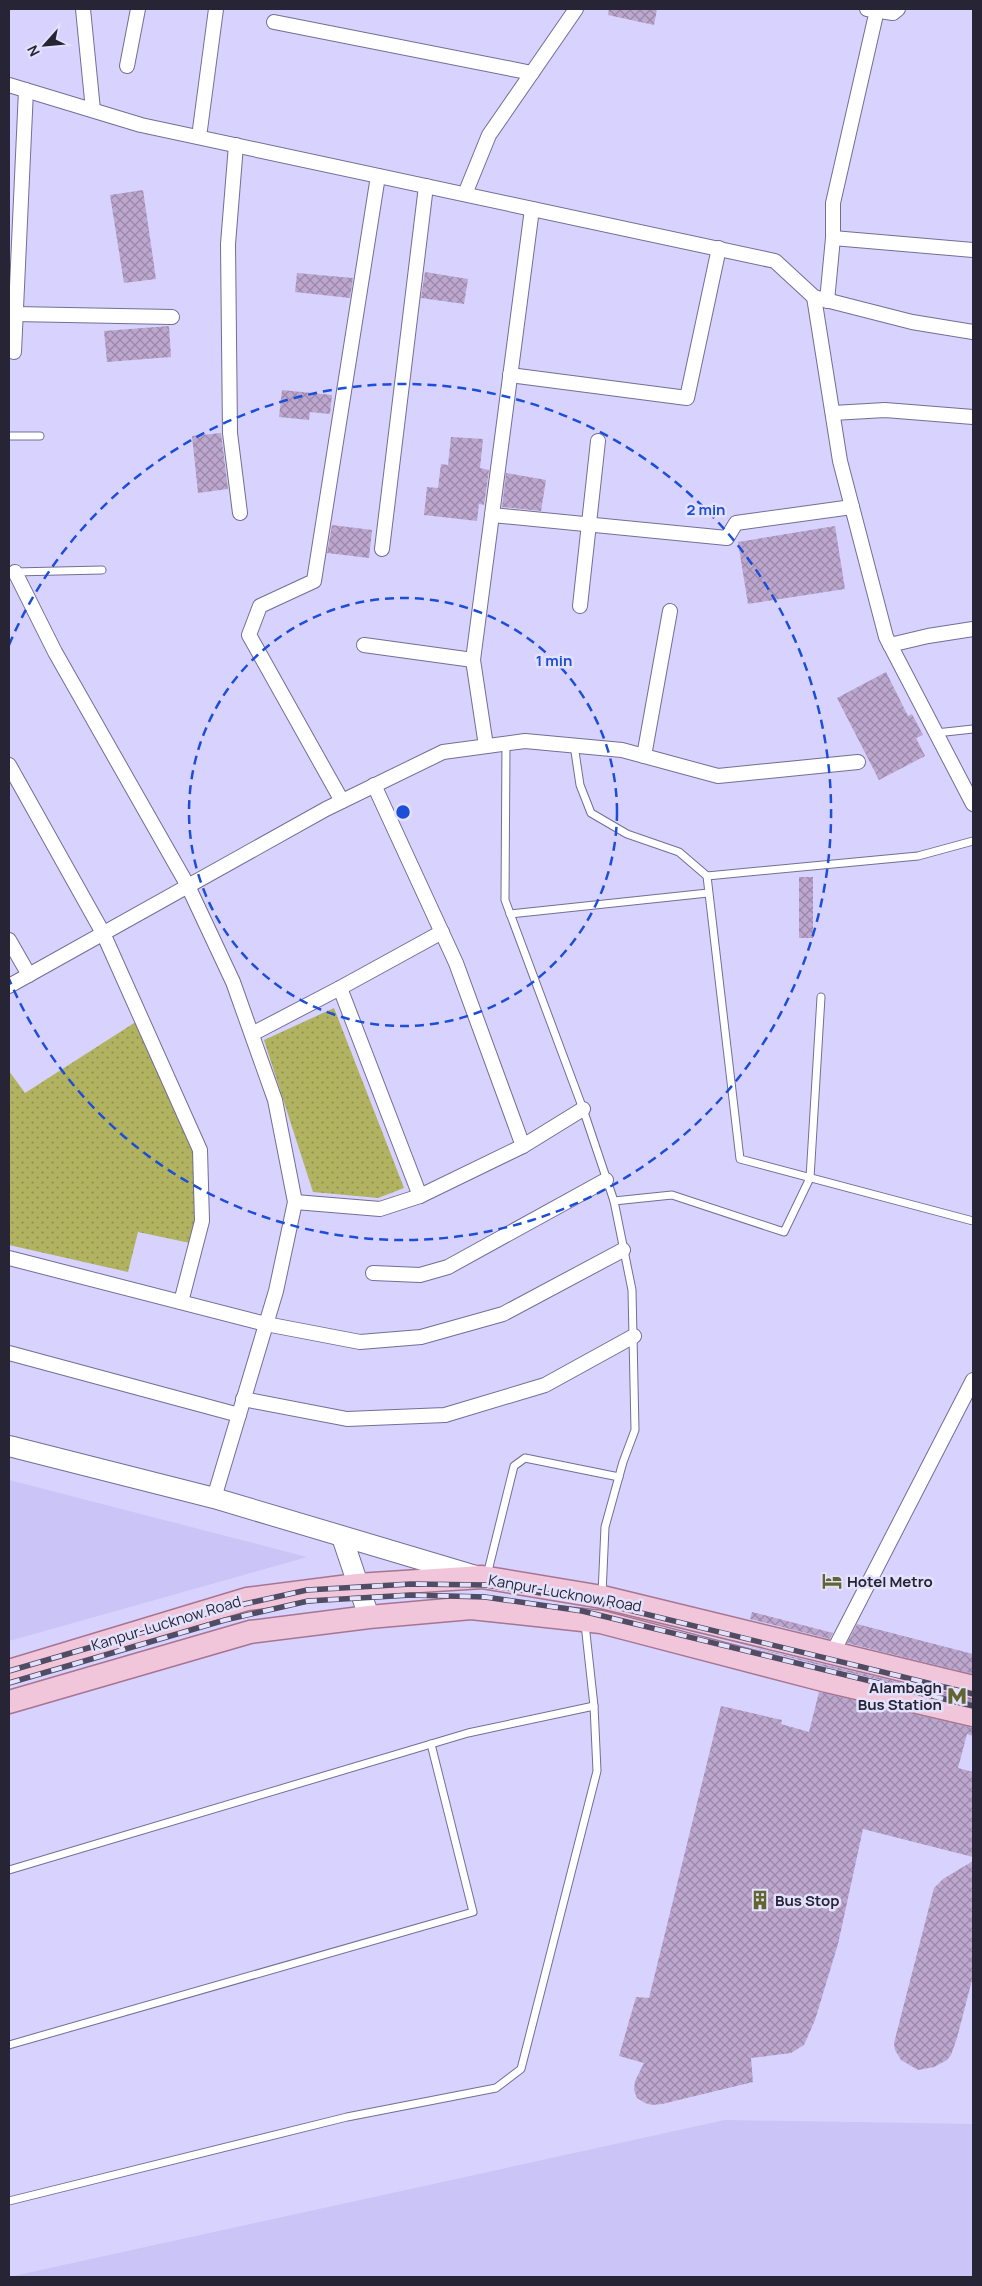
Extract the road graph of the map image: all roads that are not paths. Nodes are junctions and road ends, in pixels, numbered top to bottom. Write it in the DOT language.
graph roads {
  1 [pos="83,9"];
  2 [pos="138,9"];
  3 [pos="216,9"];
  4 [pos="576,9"];
  5 [pos="882,10"];
  6 [pos="274,22"];
  7 [pos="127,66"];
  8 [pos="532,73"];
  9 [pos="9,85"];
  10 [pos="26,90"];
  11 [pos="94,110"];
  12 [pos="199,137"];
  13 [pos="236,145"];
  14 [pos="378,176"];
  15 [pos="426,186"];
  16 [pos="465,194"];
  17 [pos="532,209"];
  18 [pos="833,238"];
  19 [pos="14,240"];
  20 [pos="718,248"];
  21 [pos="973,250"];
  22 [pos="820,299"];
  23 [pos="16,314"];
  24 [pos="172,318"];
  25 [pos="973,332"];
  26 [pos="14,352"];
  27 [pos="510,375"];
  28 [pos="833,413"];
  29 [pos="973,417"];
  30 [pos="9,436"];
  31 [pos="40,436"];
  32 [pos="598,441"];
  33 [pos="852,507"];
  34 [pos="240,513"];
  35 [pos="492,515"];
  36 [pos="589,524"];
  37 [pos="382,549"];
  38 [pos="102,570"];
  39 [pos="12,572"];
  40 [pos="580,606"];
  41 [pos="670,611"];
  42 [pos="973,629"];
  43 [pos="364,645"];
  44 [pos="890,645"];
  45 [pos="473,660"];
  46 [pos="973,729"];
  47 [pos="936,733"];
  48 [pos="506,743"];
  49 [pos="486,746"];
  50 [pos="574,746"];
  51 [pos="644,756"];
  52 [pos="858,762"];
  53 [pos="9,765"];
  54 [pos="374,785"];
  55 [pos="342,801"];
  56 [pos="973,804"];
  57 [pos="973,841"];
  58 [pos="707,876"];
  59 [pos="188,886"];
  60 [pos="708,894"];
  61 [pos="510,914"];
  62 [pos="442,932"];
  63 [pos="103,933"];
  64 [pos="9,940"];
  65 [pos="29,975"];
  66 [pos="9,986"];
  67 [pos="340,988"];
  68 [pos="821,997"];
  69 [pos="252,1034"];
  70 [pos="584,1109"];
  71 [pos="523,1146"];
  72 [pos="810,1178"];
  73 [pos="606,1180"];
  74 [pos="420,1196"];
  75 [pos="614,1201"];
  76 [pos="295,1202"];
  77 [pos="973,1221"];
  78 [pos="623,1250"];
  79 [pos="9,1258"];
  80 [pos="373,1273"];
  81 [pos="181,1302"];
  82 [pos="266,1324"];
  83 [pos="634,1336"];
  84 [pos="9,1353"];
  85 [pos="973,1380"];
  86 [pos="243,1399"];
  87 [pos="239,1415"];
  88 [pos="9,1446"];
  89 [pos="619,1476"];
  90 [pos="214,1498"];
  91 [pos="342,1537"];
  92 [pos="484,1578"];
  93 [pos="357,1585"];
  94 [pos="602,1597"];
  95 [pos="369,1617"];
  96 [pos="585,1621"];
  97 [pos="833,1652"];
  98 [pos="9,1671"];
  99 [pos="973,1687"];
  100 [pos="9,1702"];
  101 [pos="594,1706"];
  102 [pos="973,1715"];
  103 [pos="432,1744"];
  104 [pos="9,1870"];
  105 [pos="9,2044"];
  106 [pos="9,2201"];
  1 -- 11 [label="street"];
  2 -- 7 [label="street"];
  3 -- 12 [label="street"];
  4 -- 8 [label="street"];
  5 -- 18 [label="street"];
  6 -- 8 [label="street"];
  8 -- 16 [label="street"];
  9 -- 10 [label="street"];
  10 -- 11 [label="street"];
  10 -- 19 [label="street"];
  11 -- 12 [label="street"];
  12 -- 13 [label="street"];
  13 -- 14 [label="street"];
  13 -- 34 [label="street"];
  14 -- 15 [label="street"];
  14 -- 55 [label="street"];
  15 -- 16 [label="street"];
  15 -- 37 [label="street"];
  16 -- 17 [label="street"];
  17 -- 20 [label="street"];
  17 -- 27 [label="street"];
  18 -- 21 [label="street"];
  18 -- 22 [label="street"];
  19 -- 23 [label="street"];
  20 -- 22 [label="street"];
  20 -- 27 [label="street"];
  22 -- 25 [label="street"];
  22 -- 28 [label="street"];
  23 -- 24 [label="street"];
  23 -- 26 [label="street"];
  27 -- 35 [label="street"];
  28 -- 29 [label="street"];
  28 -- 33 [label="street"];
  30 -- 31 [label="lane"];
  32 -- 36 [label="street"];
  33 -- 36 [label="street"];
  33 -- 44 [label="street"];
  35 -- 36 [label="street"];
  35 -- 45 [label="street"];
  36 -- 40 [label="street"];
  38 -- 39 [label="lane"];
  39 -- 59 [label="street"];
  41 -- 51 [label="street"];
  42 -- 44 [label="street"];
  43 -- 45 [label="street"];
  44 -- 47 [label="street"];
  45 -- 49 [label="street"];
  46 -- 47 [label="lane"];
  47 -- 56 [label="street"];
  48 -- 49 [label="street"];
  48 -- 50 [label="street"];
  48 -- 61 [label="lane"];
  49 -- 54 [label="street"];
  50 -- 51 [label="street"];
  50 -- 58 [label="lane"];
  51 -- 52 [label="street"];
  53 -- 63 [label="street"];
  54 -- 55 [label="street"];
  54 -- 62 [label="street"];
  55 -- 59 [label="street"];
  57 -- 58 [label="lane"];
  58 -- 60 [label="lane"];
  59 -- 63 [label="street"];
  59 -- 69 [label="street"];
  60 -- 61 [label="lane"];
  60 -- 72 [label="lane"];
  61 -- 70 [label="lane"];
  62 -- 67 [label="street"];
  62 -- 71 [label="street"];
  63 -- 65 [label="street"];
  63 -- 81 [label="street"];
  64 -- 65 [label="street"];
  65 -- 66 [label="street"];
  67 -- 69 [label="street"];
  67 -- 74 [label="street"];
  68 -- 72 [label="lane"];
  69 -- 76 [label="street"];
  70 -- 71 [label="street"];
  70 -- 73 [label="lane"];
  71 -- 74 [label="street"];
  72 -- 75 [label="lane"];
  72 -- 77 [label="lane"];
  73 -- 75 [label="lane"];
  73 -- 80 [label="street"];
  74 -- 76 [label="street"];
  75 -- 78 [label="lane"];
  76 -- 82 [label="street"];
  78 -- 82 [label="street"];
  78 -- 83 [label="lane"];
  79 -- 81 [label="street"];
  81 -- 82 [label="street"];
  82 -- 86 [label="street"];
  83 -- 86 [label="street"];
  83 -- 89 [label="lane"];
  84 -- 87 [label="street"];
  85 -- 97 [label="street"];
  86 -- 87 [label="street"];
  87 -- 90 [label="street"];
  88 -- 90 [label="main road"];
  89 -- 92 [label="lane"];
  89 -- 94 [label="lane"];
  90 -- 91 [label="main road"];
  91 -- 92 [label="main road"];
  91 -- 93 [label="main road"];
  92 -- 93 [label="main road, Kanpur-Lucknow Road"];
  92 -- 94 [label="main road, Kanpur-Lucknow Road"];
  93 -- 95 [label="main road"];
  93 -- 98 [label="main road, Kanpur-Lucknow Road"];
  94 -- 97 [label="main road, Kanpur-Lucknow Road"];
  95 -- 96 [label="main road, Kanpur-Lucknow Road"];
  95 -- 100 [label="main road, Kanpur-Lucknow Road"];
  96 -- 101 [label="lane"];
  96 -- 102 [label="main road, Kanpur-Lucknow Road"];
  97 -- 99 [label="main road, Kanpur-Lucknow Road"];
  101 -- 103 [label="lane"];
  101 -- 106 [label="lane"];
  103 -- 104 [label="lane"];
  103 -- 105 [label="lane"];
}
